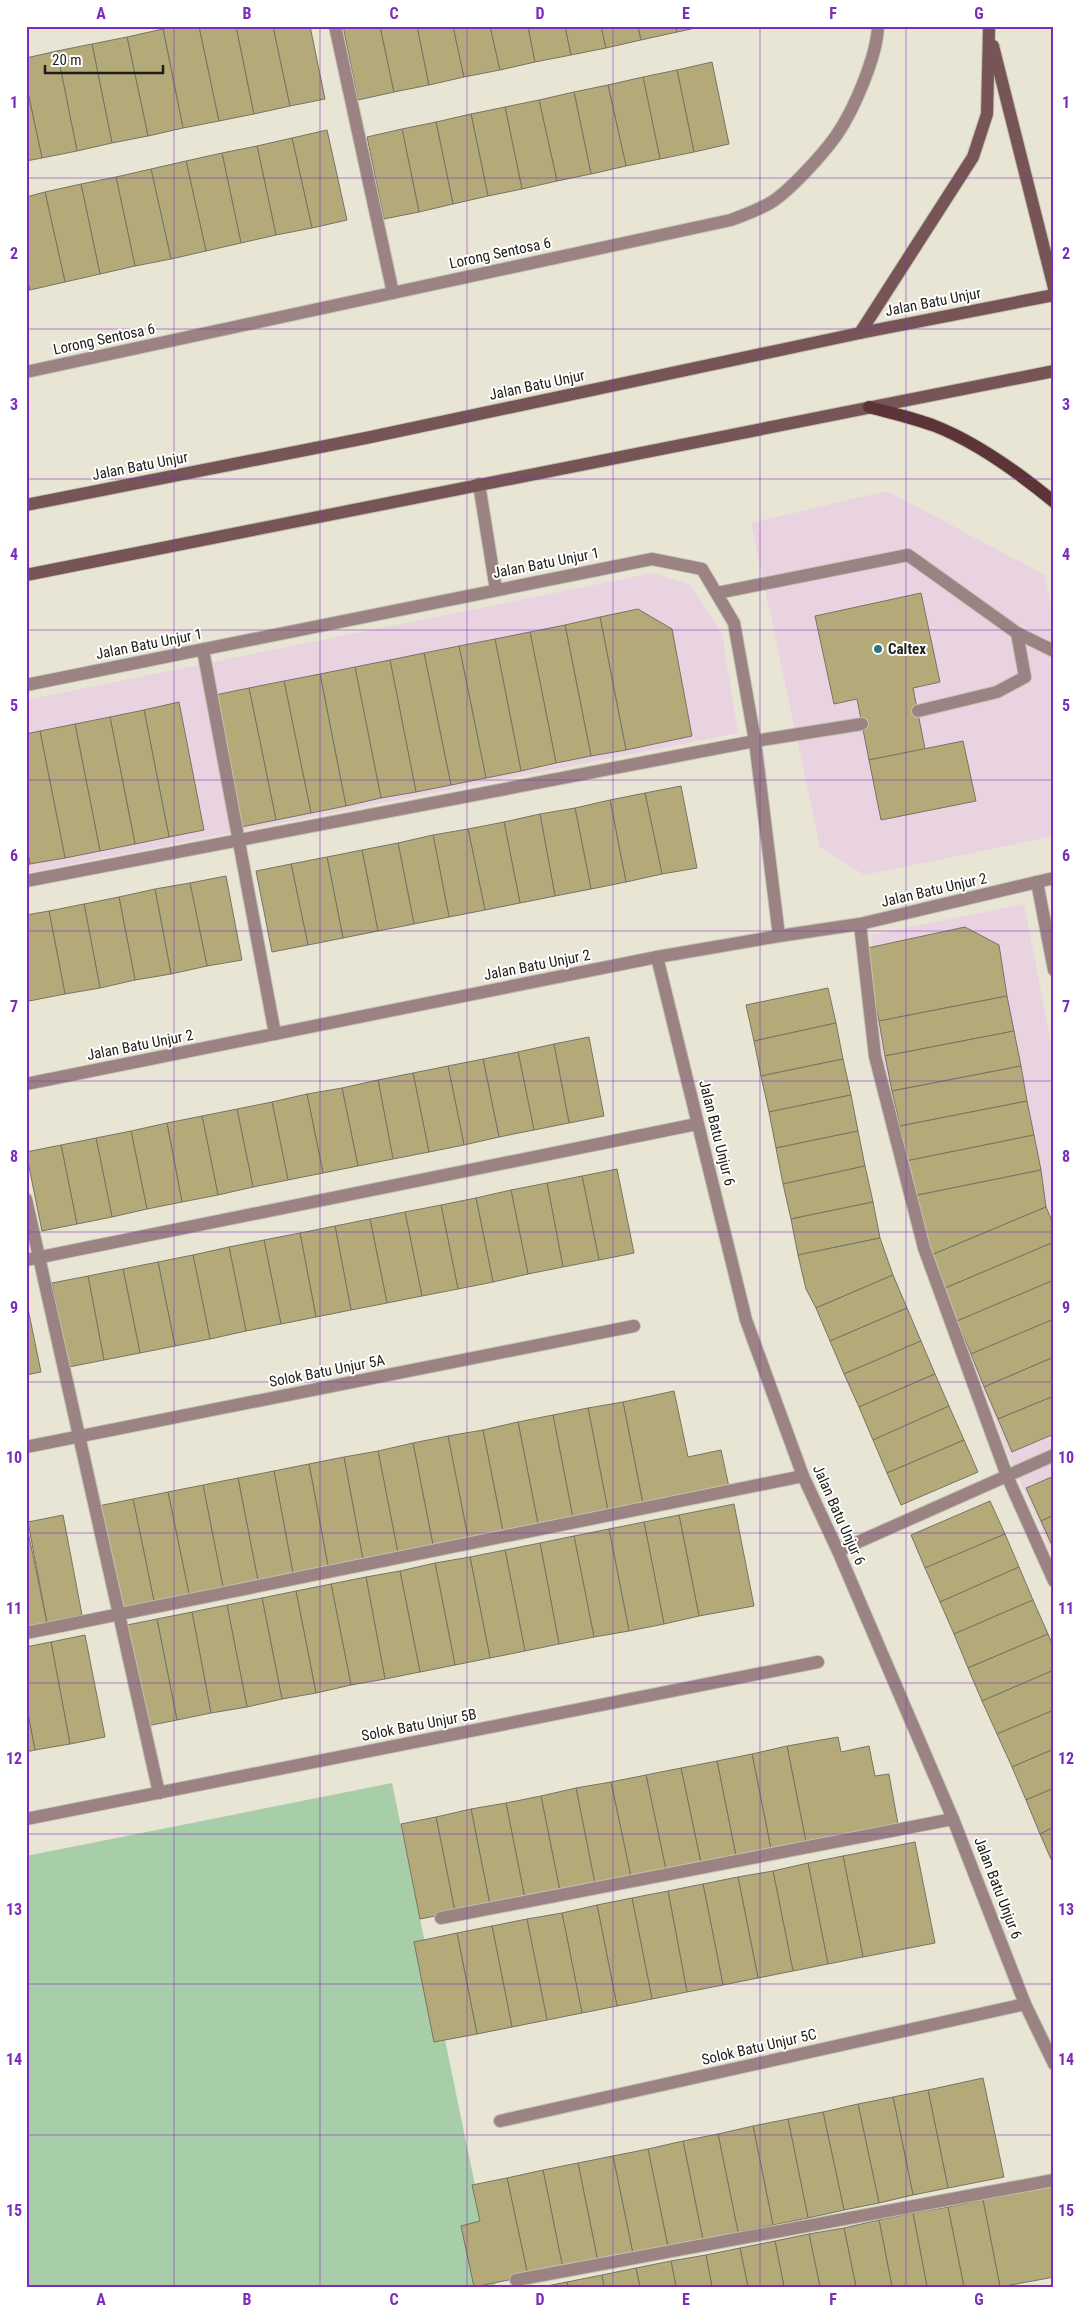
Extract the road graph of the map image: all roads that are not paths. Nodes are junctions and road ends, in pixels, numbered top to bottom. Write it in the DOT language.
graph roads {
  1 [pos="335,26"];
  2 [pos="878,26"];
  3 [pos="989,28"];
  4 [pos="1054,288"];
  5 [pos="393,293"];
  6 [pos="1054,296"];
  7 [pos="860,333"];
  8 [pos="1054,371"];
  9 [pos="26,372"];
  10 [pos="869,407"];
  11 [pos="479,484"];
  12 [pos="1054,502"];
  13 [pos="26,505"];
  14 [pos="26,575"];
  15 [pos="496,590"];
  16 [pos="717,593"];
  17 [pos="1017,633"];
  18 [pos="203,650"];
  19 [pos="1054,651"];
  20 [pos="26,685"];
  21 [pos="918,711"];
  22 [pos="862,724"];
  23 [pos="755,741"];
  24 [pos="238,839"];
  25 [pos="1054,878"];
  26 [pos="26,881"];
  27 [pos="1037,882"];
  28 [pos="860,924"];
  29 [pos="779,936"];
  30 [pos="657,957"];
  31 [pos="1054,970"];
  32 [pos="275,1034"];
  33 [pos="26,1084"];
  34 [pos="698,1124"];
  35 [pos="26,1199"];
  36 [pos="39,1258"];
  37 [pos="26,1260"];
  38 [pos="634,1326"];
  39 [pos="79,1437"];
  40 [pos="26,1447"];
  41 [pos="1054,1455"];
  42 [pos="803,1476"];
  43 [pos="1008,1476"];
  44 [pos="838,1551"];
  45 [pos="1054,1581"];
  46 [pos="119,1615"];
  47 [pos="26,1633"];
  48 [pos="818,1662"];
  49 [pos="159,1793"];
  50 [pos="26,1819"];
  51 [pos="953,1820"];
  52 [pos="441,1918"];
  53 [pos="1026,2004"];
  54 [pos="1054,2064"];
  55 [pos="500,2121"];
  56 [pos="1054,2180"];
  57 [pos="516,2280"];
  1 -- 5 [label="street"];
  2 -- 5 [label="street, Lorong Sentosa 6"];
  3 -- 4 [label="main road"];
  3 -- 7 [label="main road"];
  5 -- 9 [label="street, Lorong Sentosa 6"];
  6 -- 7 [label="main road, Jalan Batu Unjur"];
  7 -- 13 [label="main road, Jalan Batu Unjur"];
  8 -- 10 [label="main road"];
  10 -- 11 [label="main road"];
  10 -- 12 [label="main road"];
  11 -- 14 [label="main road"];
  11 -- 15 [label="street"];
  15 -- 16 [label="street, Jalan Batu Unjur 1"];
  15 -- 18 [label="street, Jalan Batu Unjur 1"];
  16 -- 17 [label="street"];
  16 -- 23 [label="street, Jalan Batu Unjur 1"];
  17 -- 19 [label="street"];
  17 -- 21 [label="street"];
  18 -- 20 [label="street, Jalan Batu Unjur 1"];
  18 -- 24 [label="street"];
  22 -- 23 [label="street"];
  23 -- 24 [label="street"];
  23 -- 29 [label="street, Jalan Batu Unjur 1"];
  24 -- 26 [label="street"];
  24 -- 32 [label="street"];
  25 -- 27 [label="street, Jalan Batu Unjur 2"];
  27 -- 28 [label="street, Jalan Batu Unjur 2"];
  27 -- 31 [label="street"];
  28 -- 29 [label="street, Jalan Batu Unjur 2"];
  28 -- 43 [label="street"];
  29 -- 30 [label="street, Jalan Batu Unjur 2"];
  30 -- 32 [label="street, Jalan Batu Unjur 2"];
  30 -- 34 [label="street, Jalan Batu Unjur 6"];
  32 -- 33 [label="street, Jalan Batu Unjur 2"];
  34 -- 36 [label="street"];
  34 -- 42 [label="street, Jalan Batu Unjur 6"];
  35 -- 36 [label="street"];
  36 -- 37 [label="street"];
  36 -- 39 [label="street"];
  38 -- 39 [label="street, Solok Batu Unjur 5A"];
  39 -- 40 [label="street, Solok Batu Unjur 5A"];
  39 -- 46 [label="street"];
  41 -- 43 [label="street"];
  42 -- 44 [label="street, Jalan Batu Unjur 6"];
  42 -- 46 [label="street"];
  43 -- 44 [label="street"];
  43 -- 45 [label="street"];
  44 -- 51 [label="street, Jalan Batu Unjur 6"];
  46 -- 47 [label="street"];
  46 -- 49 [label="street"];
  48 -- 49 [label="street, Solok Batu Unjur 5B"];
  49 -- 50 [label="street, Solok Batu Unjur 5B"];
  51 -- 52 [label="street"];
  51 -- 53 [label="street, Jalan Batu Unjur 6"];
  53 -- 54 [label="street, Jalan Batu Unjur 6"];
  53 -- 55 [label="street, Solok Batu Unjur 5C"];
  56 -- 57 [label="street"];
}
